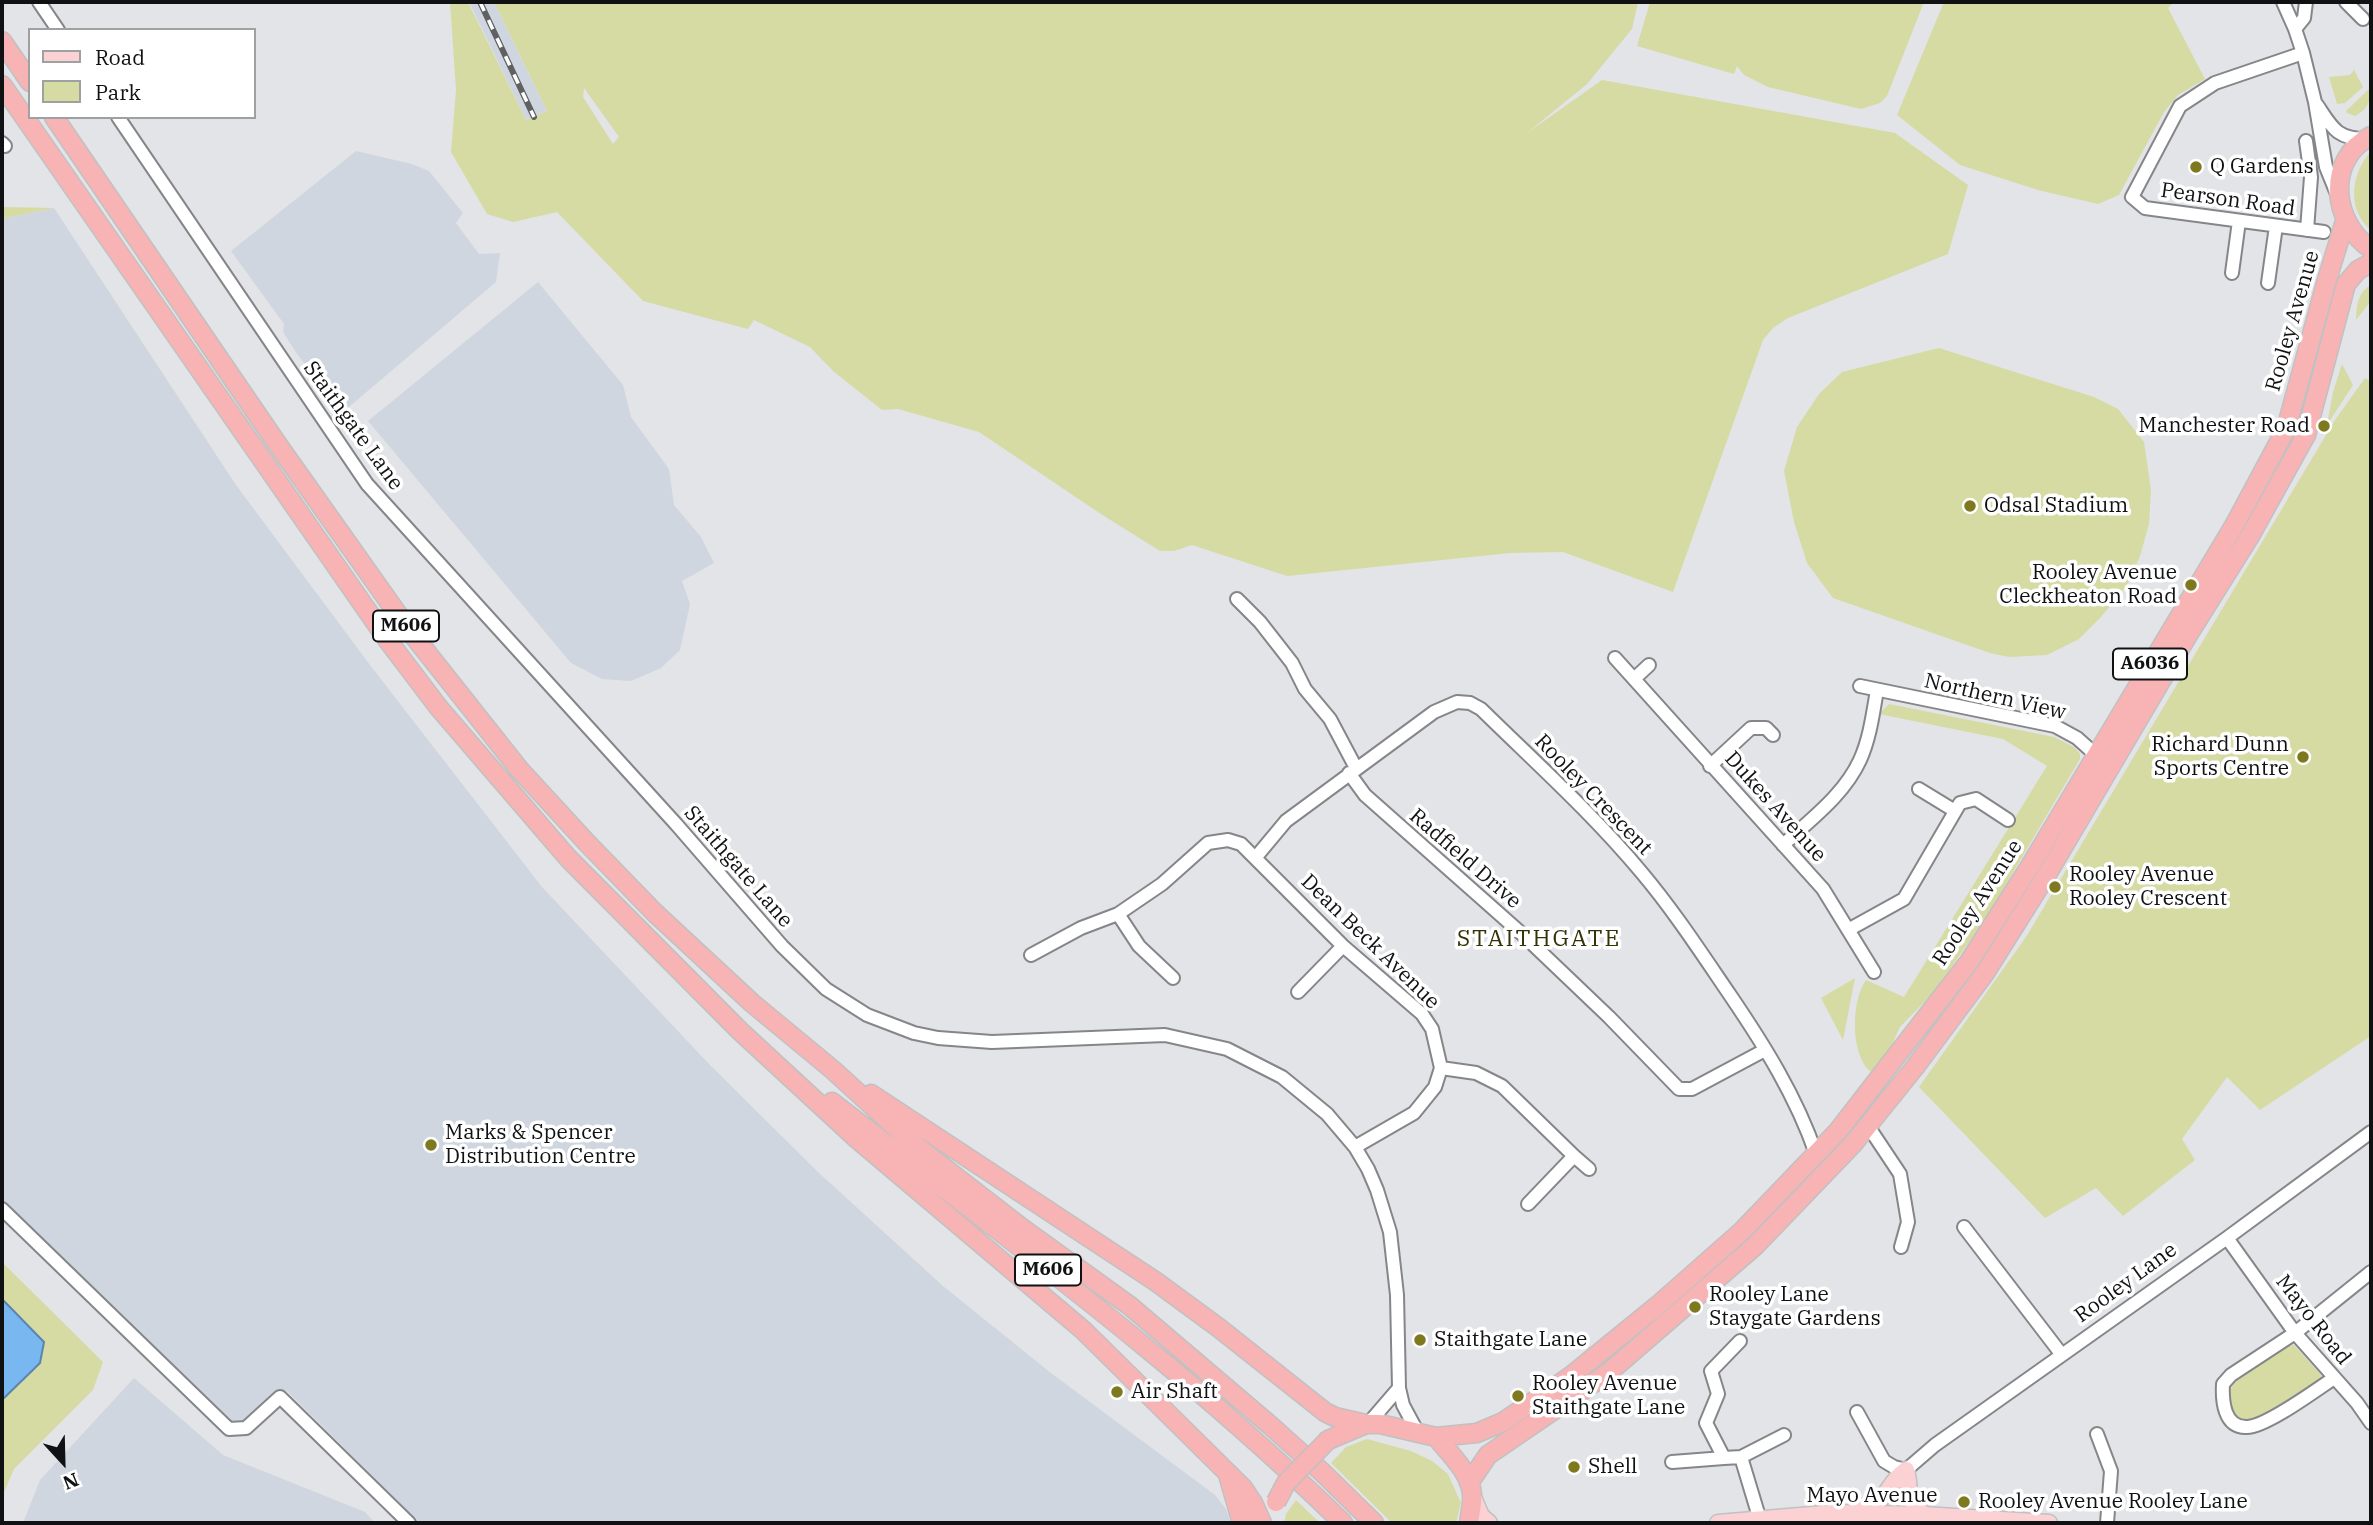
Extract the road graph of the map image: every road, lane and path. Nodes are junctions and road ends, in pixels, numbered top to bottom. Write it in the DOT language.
graph roads {
  1 [pos="39,2"];
  2 [pos="2283,2"];
  3 [pos="2306,2"];
  4 [pos="2346,2"];
  5 [pos="2363,19"];
  6 [pos="57,28"];
  7 [pos="2295,29"];
  8 [pos="2,41"];
  9 [pos="2303,53"];
  10 [pos="28,79"];
  11 [pos="2,85"];
  12 [pos="2315,102"];
  13 [pos="55,119"];
  14 [pos="119,119"];
  15 [pos="2369,137"];
  16 [pos="2306,141"];
  17 [pos="2339,201"];
  18 [pos="2239,221"];
  19 [pos="2345,221"];
  20 [pos="2276,226"];
  21 [pos="2307,230"];
  22 [pos="2324,232"];
  23 [pos="2371,249"];
  24 [pos="2371,263"];
  25 [pos="2232,273"];
  26 [pos="2268,283"];
  27 [pos="1237,599"];
  28 [pos="1615,658"];
  29 [pos="1649,665"];
  30 [pos="1633,679"];
  31 [pos="1860,686"];
  32 [pos="1877,690"];
  33 [pos="1773,735"];
  34 [pos="2096,755"];
  35 [pos="1710,766"];
  36 [pos="1353,771"];
  37 [pos="1919,789"];
  38 [pos="1955,811"];
  39 [pos="2008,820"];
  40 [pos="1783,845"];
  41 [pos="1256,857"];
  42 [pos="1118,914"];
  43 [pos="1848,930"];
  44 [pos="1343,946"];
  45 [pos="1031,955"];
  46 [pos="1874,972"];
  47 [pos="1173,978"];
  48 [pos="1298,992"];
  49 [pos="740,1031"];
  50 [pos="1765,1050"];
  51 [pos="1441,1068"];
  52 [pos="833,1070"];
  53 [pos="1868,1126"];
  54 [pos="2371,1132"];
  55 [pos="1355,1147"];
  56 [pos="1816,1154"];
  57 [pos="1574,1156"];
  58 [pos="1589,1169"];
  59 [pos="1528,1203"];
  60 [pos="2,1209"];
  61 [pos="1964,1227"];
  62 [pos="2227,1238"];
  63 [pos="1901,1247"];
  64 [pos="2371,1272"];
  65 [pos="2295,1333"];
  66 [pos="1740,1341"];
  67 [pos="2062,1355"];
  68 [pos="2334,1378"];
  69 [pos="1399,1388"];
  70 [pos="1857,1412"];
  71 [pos="2371,1423"];
  72 [pos="1367,1424"];
  73 [pos="1418,1433"];
  74 [pos="2097,1434"];
  75 [pos="1784,1435"];
  76 [pos="1436,1437"];
  77 [pos="1741,1457"];
  78 [pos="1724,1458"];
  79 [pos="1672,1462"];
  80 [pos="1906,1470"];
  81 [pos="1228,1475"];
  82 [pos="1471,1489"];
  83 [pos="1835,1513"];
  84 [pos="1924,1515"];
  85 [pos="1760,1520"];
  86 [pos="409,1523"];
  87 [pos="1242,1523"];
  88 [pos="1262,1523"];
  89 [pos="1268,1523"];
  90 [pos="1343,1523"];
  91 [pos="1374,1523"];
  92 [pos="1469,1523"];
  93 [pos="1489,1523"];
  94 [pos="1718,1523"];
  95 [pos="2049,1523"];
  96 [pos="2107,1523"];
  1 -- 6 [label="street"];
  2 -- 7 [label="street"];
  3 -- 7 [label="street"];
  4 -- 5 [label="street"];
  7 -- 9 [label="street"];
  8 -- 10 [label="highway"];
  9 -- 12 [label="street"];
  9 -- 18 [label="street, Pearson Road"];
  11 -- 49 [label="highway, M606"];
  12 -- 15 [label="street"];
  12 -- 17 [label="street"];
  13 -- 52 [label="highway, M606"];
  14 -- 55 [label="street, Staithgate Lane"];
  15 -- 17 [label="highway"];
  16 -- 21 [label="street"];
  17 -- 19 [label="highway"];
  18 -- 20 [label="street, Pearson Road"];
  18 -- 25 [label="street"];
  19 -- 23 [label="highway"];
  19 -- 34 [label="highway, Rooley Avenue / A6036"];
  20 -- 21 [label="street, Pearson Road"];
  20 -- 26 [label="street"];
  21 -- 22 [label="street, Pearson Road"];
  24 -- 53 [label="highway, Rooley Avenue / A6036"];
  27 -- 36 [label="street, Radfield Drive"];
  28 -- 30 [label="street, Dukes Avenue"];
  29 -- 30 [label="street"];
  30 -- 35 [label="street, Dukes Avenue"];
  31 -- 32 [label="street, Northern View"];
  32 -- 34 [label="street, Northern View"];
  32 -- 40 [label="street"];
  33 -- 35 [label="street"];
  34 -- 56 [label="highway, Rooley Avenue / A6036"];
  35 -- 40 [label="street, Dukes Avenue"];
  36 -- 41 [label="street, Rooley Crescent"];
  36 -- 50 [label="street, Radfield Drive"];
  36 -- 50 [label="street, Rooley Crescent"];
  37 -- 38 [label="street"];
  38 -- 39 [label="street"];
  38 -- 43 [label="street"];
  40 -- 43 [label="street, Dukes Avenue"];
  41 -- 42 [label="street, Dean Beck Avenue"];
  41 -- 44 [label="street, Dean Beck Avenue"];
  42 -- 45 [label="street, Dean Beck Avenue"];
  42 -- 47 [label="street"];
  43 -- 46 [label="street, Dukes Avenue"];
  44 -- 48 [label="street"];
  44 -- 51 [label="street, Dean Beck Avenue"];
  49 -- 81 [label="highway, M606"];
  49 -- 90 [label="highway, M606"];
  50 -- 56 [label="street, Rooley Crescent"];
  51 -- 55 [label="street"];
  51 -- 57 [label="street"];
  52 -- 72 [label="highway, M606"];
  52 -- 91 [label="highway, M606"];
  53 -- 63 [label="street"];
  53 -- 82 [label="highway, Rooley Avenue / A6036"];
  54 -- 62 [label="street, Rooley Lane"];
  55 -- 69 [label="street, Staithgate Lane"];
  56 -- 76 [label="highway, Rooley Avenue / A6036"];
  57 -- 58 [label="street"];
  57 -- 59 [label="street"];
  60 -- 86 [label="street"];
  61 -- 67 [label="street"];
  62 -- 65 [label="street, Mayo Road"];
  62 -- 67 [label="street, Rooley Lane"];
  64 -- 65 [label="street"];
  65 -- 68 [label="street, Mayo Road"];
  65 -- 68 [label="street"];
  66 -- 78 [label="street"];
  67 -- 80 [label="street, Rooley Lane"];
  68 -- 71 [label="street, Mayo Road"];
  69 -- 72 [label="street"];
  69 -- 73 [label="street, Staithgate Lane"];
  70 -- 80 [label="street"];
  72 -- 73 [label="highway, Rooley Avenue"];
  72 -- 89 [label="highway, bridge"];
  73 -- 76 [label="highway, Rooley Avenue"];
  74 -- 96 [label="street"];
  75 -- 77 [label="street"];
  76 -- 82 [label="highway"];
  77 -- 78 [label="street"];
  77 -- 85 [label="street"];
  78 -- 79 [label="street"];
  80 -- 83 [label="main road"];
  80 -- 84 [label="main road"];
  81 -- 87 [label="highway, M606"];
  81 -- 88 [label="highway, M606"];
  82 -- 92 [label="highway"];
  82 -- 93 [label="main road"];
  83 -- 84 [label="main road, Mayo Avenue"];
  83 -- 85 [label="main road, Mayo Avenue"];
  84 -- 95 [label="main road, Mayo Avenue"];
  85 -- 94 [label="main road"];
}
